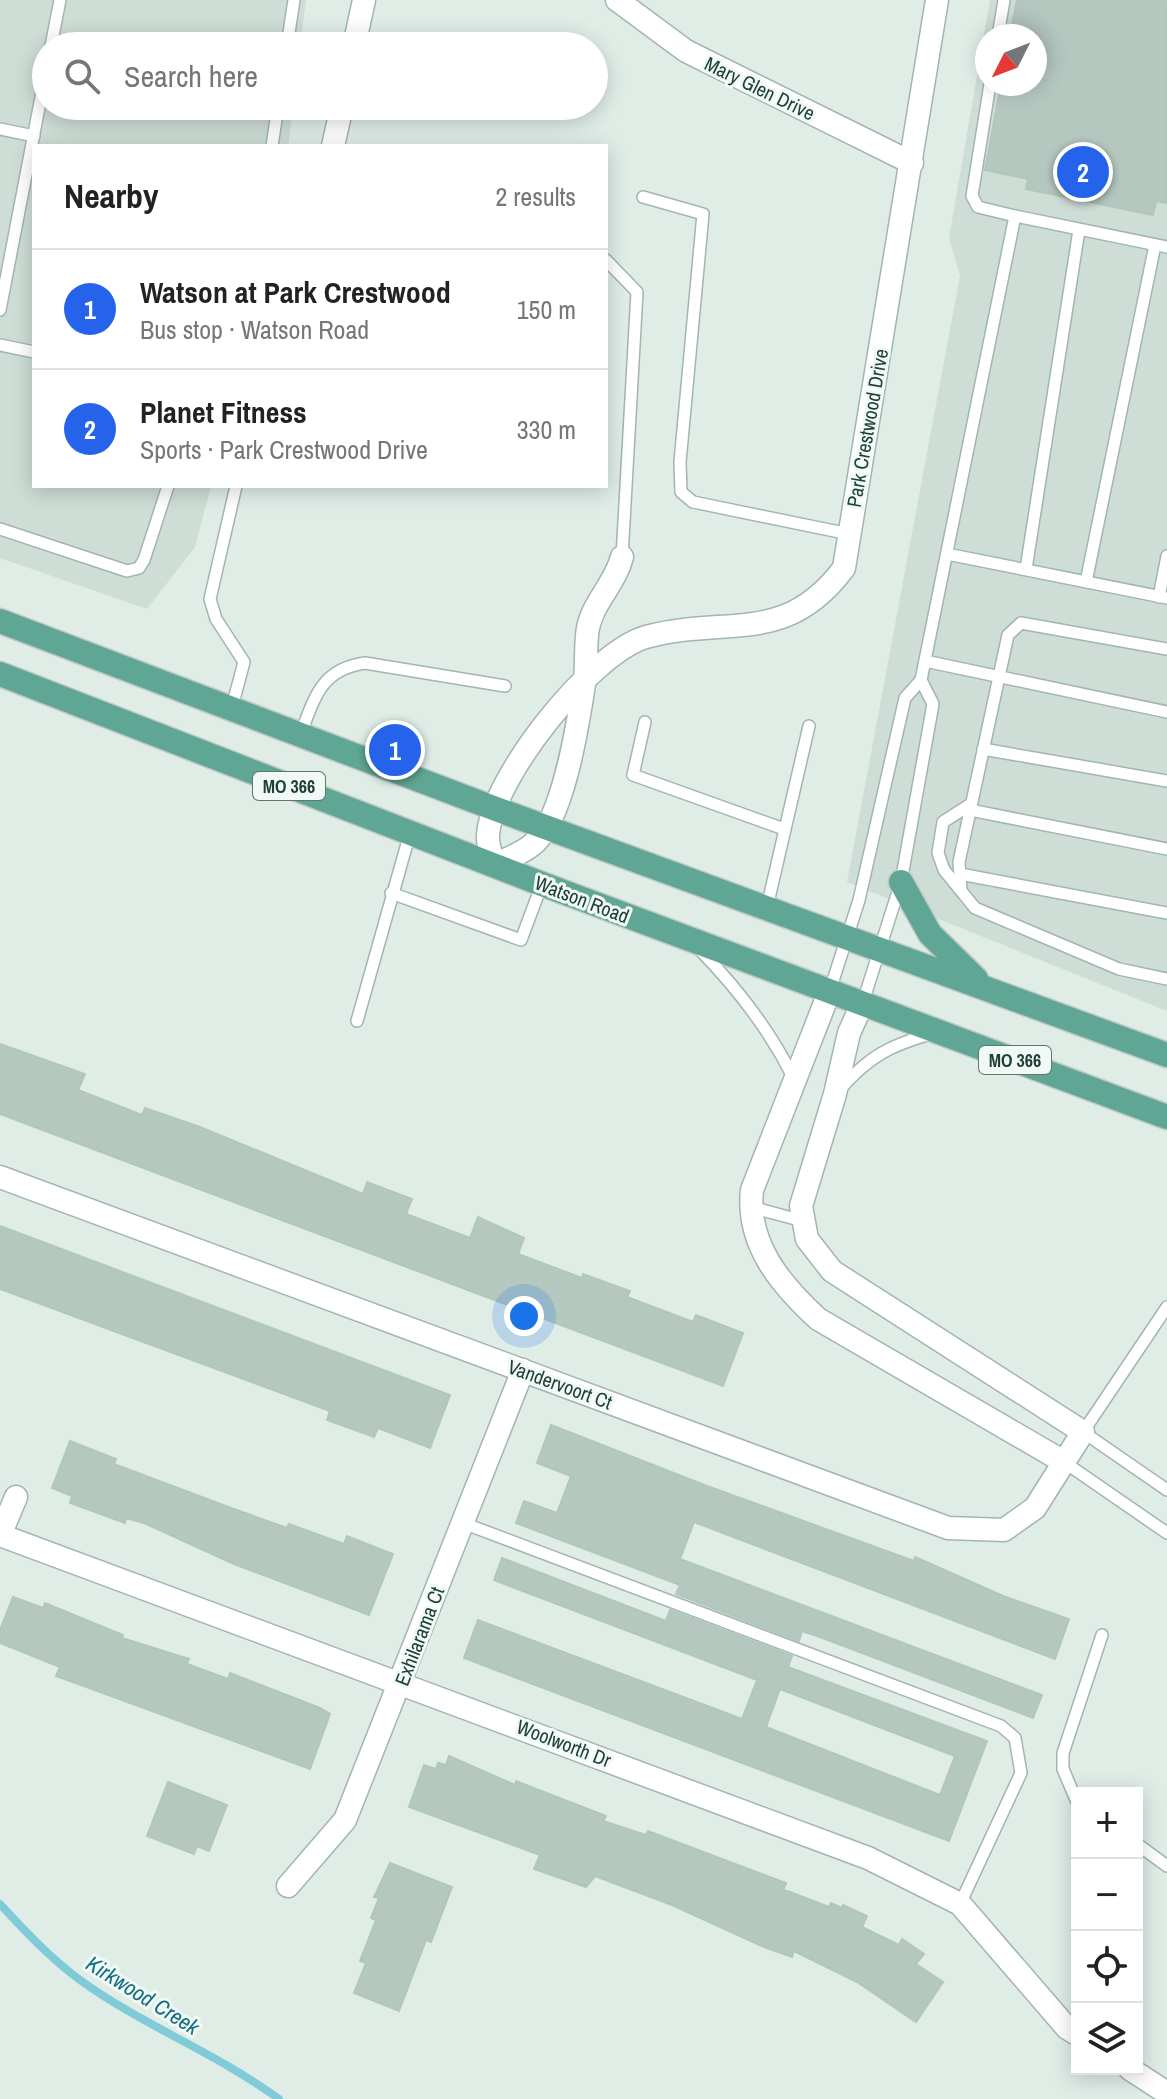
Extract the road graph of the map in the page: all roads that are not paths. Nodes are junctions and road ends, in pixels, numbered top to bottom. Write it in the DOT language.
graph roads {
  1 [pos="60,0"];
  2 [pos="294,0"];
  3 [pos="364,0"];
  4 [pos="617,0"];
  5 [pos="937,0"];
  6 [pos="1004,0"];
  7 [pos="1000,24"];
  8 [pos="54,32"];
  9 [pos="289,32"];
  10 [pos="357,32"];
  11 [pos="988,96"];
  12 [pos="37,120"];
  13 [pos="276,120"];
  14 [pos="339,120"];
  15 [pos="0,129"];
  16 [pos="34,136"];
  17 [pos="32,144"];
  18 [pos="272,144"];
  19 [pos="333,144"];
  20 [pos="32,146"];
  21 [pos="912,163"];
  22 [pos="643,197"];
  23 [pos="1015,216"];
  24 [pos="1079,230"];
  25 [pos="1161,246"];
  26 [pos="608,262"];
  27 [pos="0,310"];
  28 [pos="0,345"];
  29 [pos="32,352"];
  30 [pos="167,488"];
  31 [pos="236,488"];
  32 [pos="0,529"];
  33 [pos="849,534"];
  34 [pos="947,554"];
  35 [pos="1167,556"];
  36 [pos="622,557"];
  37 [pos="1026,569"];
  38 [pos="1086,582"];
  39 [pos="1163,597"];
  40 [pos="0,621"];
  41 [pos="1167,649"];
  42 [pos="925,661"];
  43 [pos="0,674"];
  44 [pos="585,676"];
  45 [pos="998,678"];
  46 [pos="921,680"];
  47 [pos="505,686"];
  48 [pos="232,707"];
  49 [pos="1167,712"];
  50 [pos="645,722"];
  51 [pos="809,726"];
  52 [pos="301,733"];
  53 [pos="983,749"];
  54 [pos="1167,781"];
  55 [pos="971,807"];
  56 [pos="496,809"];
  57 [pos="547,828"];
  58 [pos="784,829"];
  59 [pos="410,833"];
  60 [pos="1167,849"];
  61 [pos="494,865"];
  62 [pos="960,874"];
  63 [pos="901,882"];
  64 [pos="542,884"];
  65 [pos="961,890"];
  66 [pos="391,893"];
  67 [pos="767,907"];
  68 [pos="1167,913"];
  69 [pos="848,937"];
  70 [pos="688,938"];
  71 [pos="882,949"];
  72 [pos="1167,979"];
  73 [pos="984,987"];
  74 [pos="830,990"];
  75 [pos="863,1002"];
  76 [pos="357,1021"];
  77 [pos="940,1031"];
  78 [pos="1167,1055"];
  79 [pos="794,1078"];
  80 [pos="835,1094"];
  81 [pos="1167,1117"];
  82 [pos="0,1177"];
  83 [pos="750,1206"];
  84 [pos="803,1221"];
  85 [pos="1167,1307"];
  86 [pos="523,1370"];
  87 [pos="1083,1432"];
  88 [pos="1064,1462"];
  89 [pos="1167,1490"];
  90 [pos="16,1497"];
  91 [pos="463,1523"];
  92 [pos="1167,1533"];
  93 [pos="0,1534"];
  94 [pos="1102,1635"];
  95 [pos="401,1681"];
  96 [pos="1071,1788"];
  97 [pos="1143,1848"];
  98 [pos="1167,1866"];
  99 [pos="288,1886"];
  100 [pos="960,1904"];
  101 [pos="1071,2030"];
  102 [pos="1139,2075"];
  103 [pos="1167,2093"];
  1 -- 8 [label="lane"];
  2 -- 9 [label="lane"];
  3 -- 10 [label="street"];
  4 -- 21 [label="street, Mary Glen Drive"];
  5 -- 21 [label="street, Park Crestwood Drive"];
  6 -- 7 [label="lane"];
  11 -- 23 [label="lane"];
  12 -- 16 [label="lane"];
  13 -- 18 [label="lane"];
  14 -- 19 [label="street"];
  15 -- 16 [label="lane"];
  16 -- 17 [label="lane"];
  20 -- 27 [label="lane"];
  21 -- 33 [label="street, Park Crestwood Drive"];
  22 -- 33 [label="lane"];
  23 -- 24 [label="lane"];
  23 -- 34 [label="lane"];
  24 -- 25 [label="lane"];
  24 -- 37 [label="lane"];
  25 -- 38 [label="lane"];
  26 -- 36 [label="lane"];
  28 -- 29 [label="lane"];
  30 -- 32 [label="lane"];
  31 -- 48 [label="lane"];
  33 -- 44 [label="street, Park Crestwood Drive"];
  34 -- 37 [label="lane"];
  34 -- 42 [label="lane"];
  35 -- 39 [label="lane"];
  36 -- 44 [label="street"];
  37 -- 38 [label="lane"];
  38 -- 39 [label="lane"];
  40 -- 48 [label="main road, MO 366"];
  41 -- 45 [label="lane"];
  42 -- 45 [label="lane"];
  42 -- 46 [label="lane"];
  43 -- 59 [label="main road, Watson Road / MO 366"];
  44 -- 56 [label="street, Park Crestwood Drive"];
  44 -- 57 [label="street"];
  45 -- 49 [label="lane"];
  45 -- 53 [label="lane"];
  46 -- 63 [label="lane"];
  46 -- 69 [label="lane"];
  47 -- 52 [label="lane"];
  48 -- 52 [label="main road, MO 366"];
  50 -- 58 [label="lane"];
  51 -- 58 [label="lane"];
  52 -- 56 [label="main road, MO 366"];
  53 -- 54 [label="lane"];
  53 -- 55 [label="lane"];
  55 -- 60 [label="lane"];
  55 -- 62 [label="lane"];
  55 -- 65 [label="lane"];
  56 -- 57 [label="main road, MO 366"];
  56 -- 61 [label="street, Park Crestwood Drive"];
  57 -- 61 [label="street"];
  57 -- 67 [label="main road, MO 366"];
  58 -- 67 [label="lane"];
  59 -- 61 [label="main road, Watson Road / MO 366"];
  59 -- 66 [label="lane"];
  61 -- 64 [label="main road, Watson Road / MO 366"];
  62 -- 65 [label="lane"];
  62 -- 68 [label="lane"];
  63 -- 71 [label="lane"];
  63 -- 73 [label="main road"];
  64 -- 66 [label="lane"];
  64 -- 70 [label="main road, Watson Road / MO 366"];
  65 -- 72 [label="lane"];
  66 -- 76 [label="lane"];
  67 -- 69 [label="main road, MO 366"];
  69 -- 71 [label="main road, MO 366"];
  69 -- 74 [label="lane"];
  70 -- 74 [label="main road, Watson Road / MO 366"];
  70 -- 79 [label="lane"];
  71 -- 73 [label="main road, MO 366"];
  71 -- 75 [label="lane"];
  73 -- 78 [label="main road, MO 366"];
  74 -- 75 [label="main road, Watson Road / MO 366"];
  74 -- 79 [label="street"];
  75 -- 77 [label="main road, Watson Road / MO 366"];
  75 -- 80 [label="street"];
  77 -- 80 [label="lane"];
  77 -- 81 [label="main road, Watson Road / MO 366"];
  79 -- 83 [label="street"];
  80 -- 84 [label="street"];
  82 -- 86 [label="street, Vandervoort Ct"];
  83 -- 84 [label="lane"];
  83 -- 88 [label="street"];
  84 -- 87 [label="street"];
  85 -- 87 [label="lane"];
  86 -- 88 [label="street, Vandervoort Ct"];
  86 -- 91 [label="street, Exhilarama Ct"];
  87 -- 88 [label="street, Vandervoort Ct"];
  87 -- 89 [label="lane"];
  88 -- 92 [label="lane"];
  90 -- 93 [label="street"];
  91 -- 95 [label="street, Exhilarama Ct"];
  91 -- 100 [label="lane"];
  93 -- 95 [label="street, Woolworth Dr"];
  94 -- 96 [label="lane"];
  95 -- 99 [label="street, Exhilarama Ct"];
  95 -- 100 [label="street, Woolworth Dr"];
  97 -- 98 [label="lane"];
  100 -- 101 [label="street, Woolworth Dr"];
  102 -- 103 [label="street"];
}
